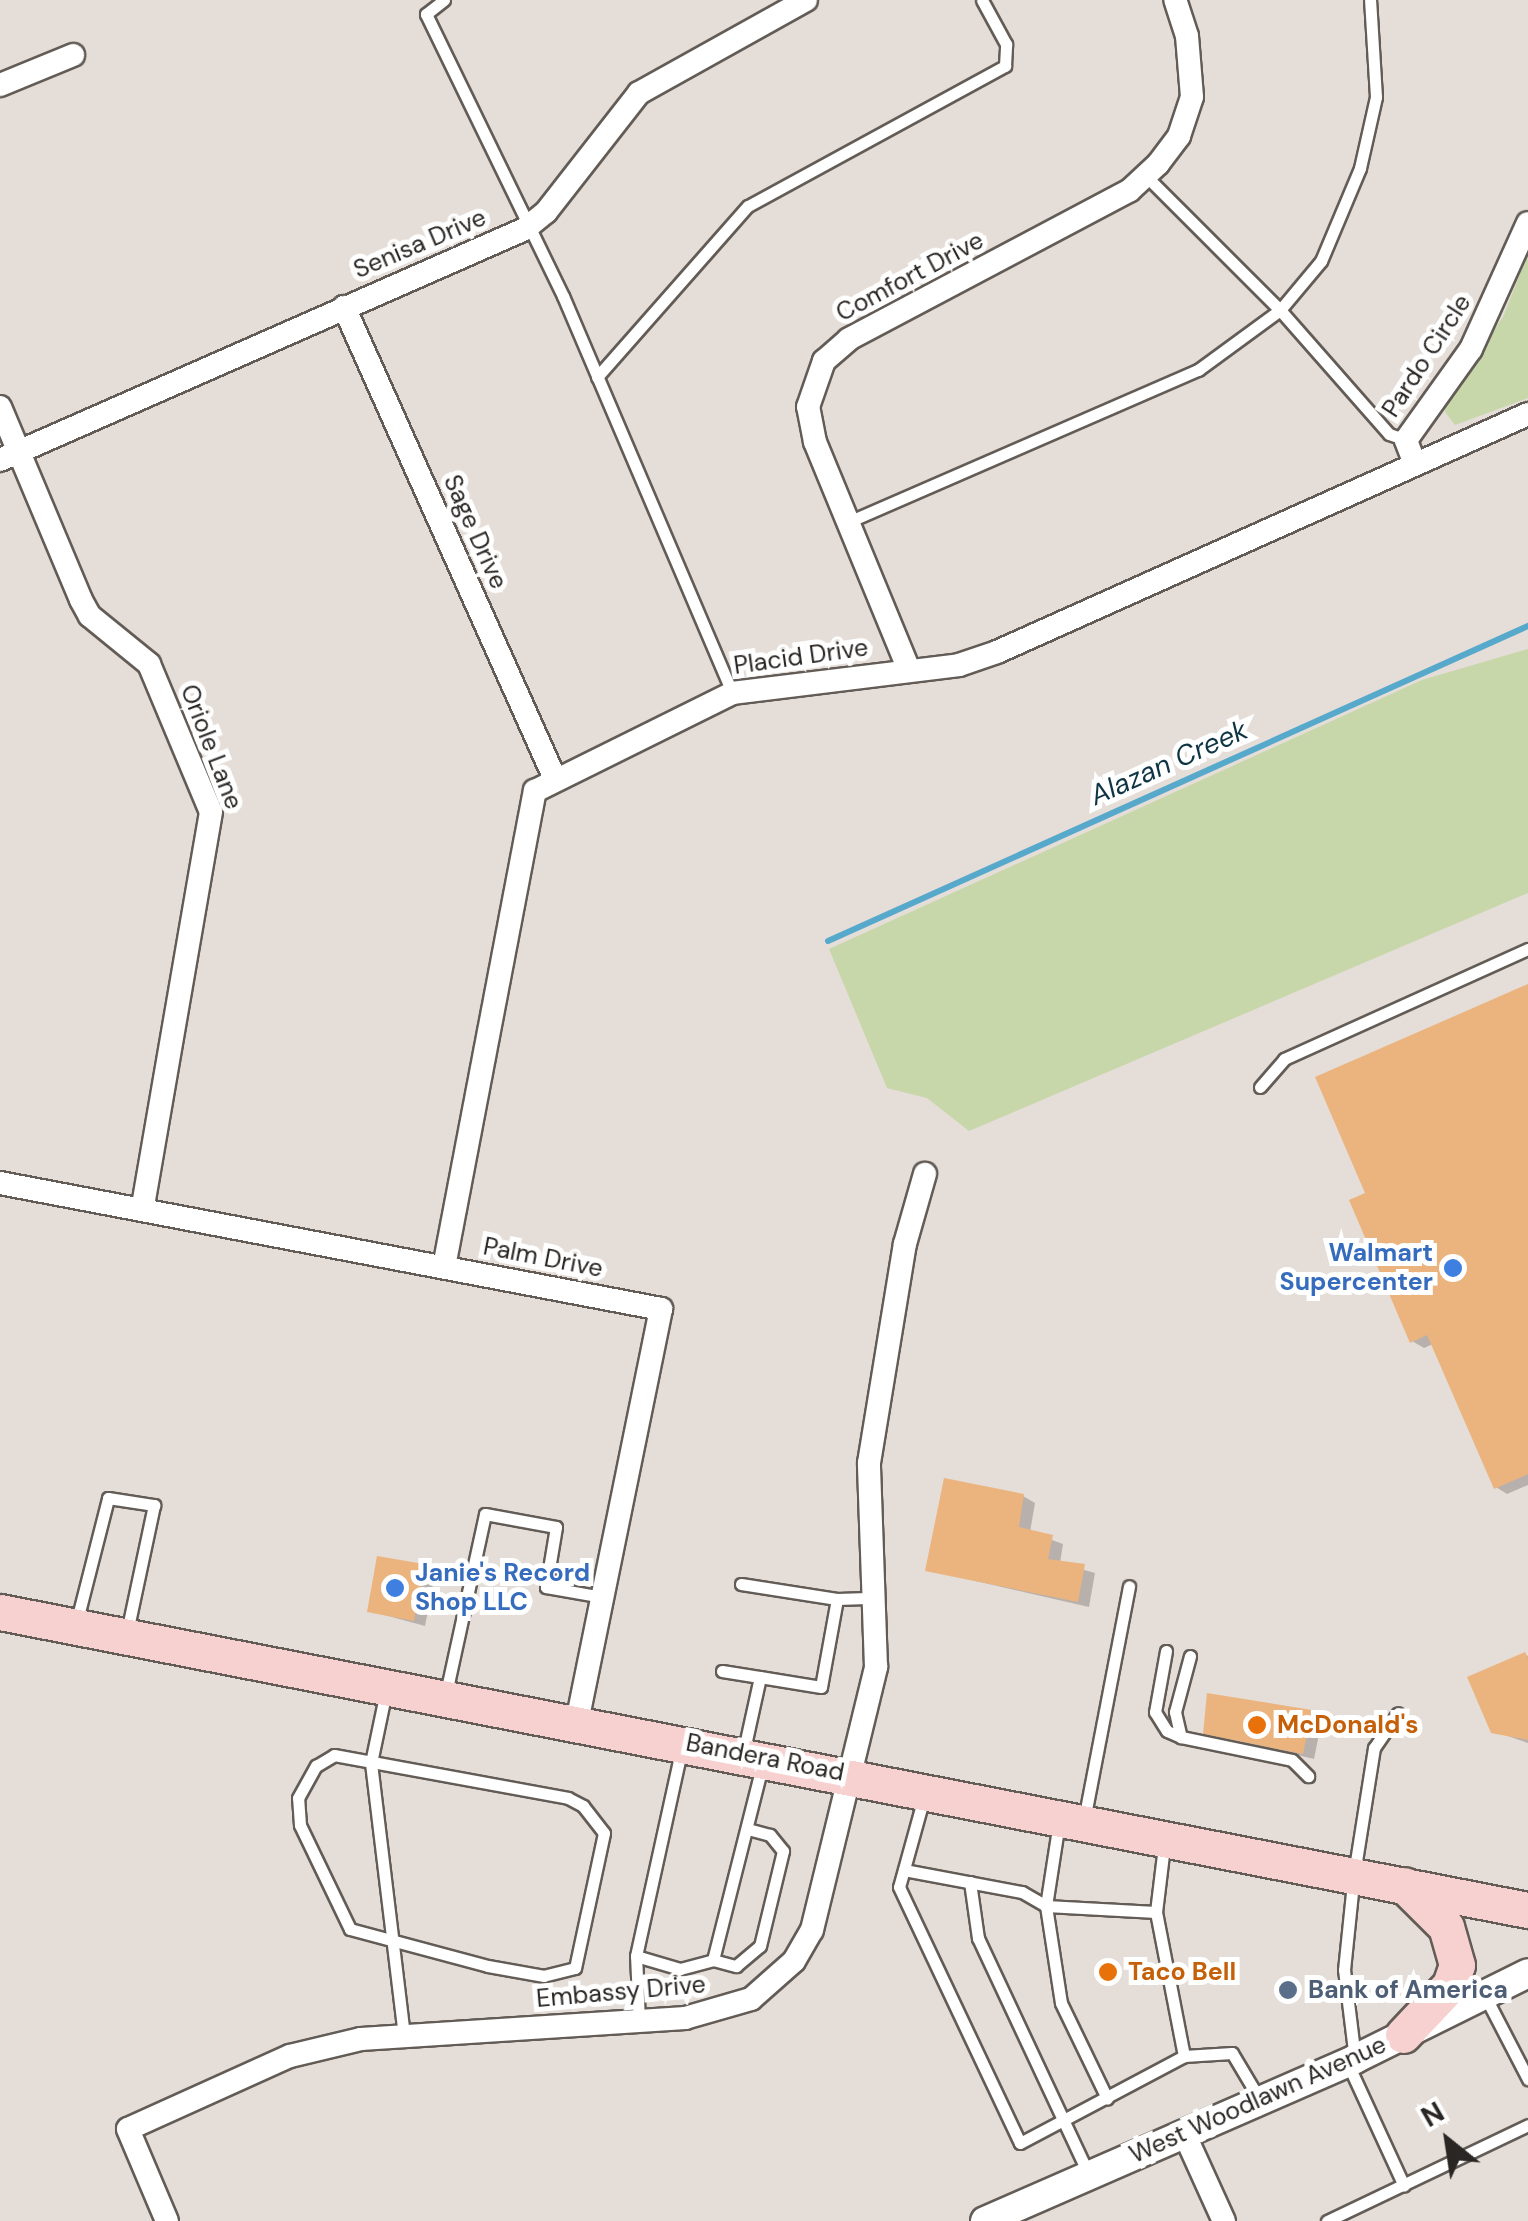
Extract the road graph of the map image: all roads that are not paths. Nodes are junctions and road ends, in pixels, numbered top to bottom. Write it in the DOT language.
graph roads {
  1 [pos="444,0"];
  2 [pos="806,0"];
  3 [pos="982,0"];
  4 [pos="1175,0"];
  5 [pos="1370,0"];
  6 [pos="73,56"];
  7 [pos="0,85"];
  8 [pos="1146,176"];
  9 [pos="1528,223"];
  10 [pos="525,229"];
  11 [pos="344,307"];
  12 [pos="1280,310"];
  13 [pos="598,377"];
  14 [pos="0,407"];
  15 [pos="1528,414"];
  16 [pos="1406,440"];
  17 [pos="9,456"];
  18 [pos="1415,464"];
  19 [pos="848,522"];
  20 [pos="909,670"];
  21 [pos="732,693"];
  22 [pos="555,780"];
  23 [pos="1528,949"];
  24 [pos="1260,1087"];
  25 [pos="925,1174"];
  26 [pos="0,1183"];
  27 [pos="142,1210"];
  28 [pos="444,1267"];
  29 [pos="741,1584"];
  30 [pos="1130,1586"];
  31 [pos="604,1597"];
  32 [pos="875,1598"];
  33 [pos="836,1600"];
  34 [pos="0,1612"];
  35 [pos="76,1627"];
  36 [pos="126,1636"];
  37 [pos="1166,1651"];
  38 [pos="1190,1656"];
  39 [pos="722,1671"];
  40 [pos="760,1677"];
  41 [pos="387,1686"];
  42 [pos="445,1698"];
  43 [pos="1398,1712"];
  44 [pos="578,1722"];
  45 [pos="1181,1737"];
  46 [pos="683,1743"];
  47 [pos="754,1756"];
  48 [pos="372,1759"];
  49 [pos="854,1775"];
  50 [pos="1308,1776"];
  51 [pos="926,1789"];
  52 [pos="1072,1818"];
  53 [pos="748,1829"];
  54 [pos="1165,1836"];
  55 [pos="904,1870"];
  56 [pos="1354,1874"];
  57 [pos="970,1882"];
  58 [pos="1404,1884"];
  59 [pos="1046,1906"];
  60 [pos="1528,1910"];
  61 [pos="1156,1912"];
  62 [pos="391,1943"];
  63 [pos="636,1956"];
  64 [pos="713,1960"];
  65 [pos="1528,1972"];
  66 [pos="1484,1994"];
  67 [pos="639,2021"];
  68 [pos="404,2036"];
  69 [pos="1402,2036"];
  70 [pos="1184,2056"];
  71 [pos="1351,2061"];
  72 [pos="1524,2064"];
  73 [pos="1528,2079"];
  74 [pos="1107,2098"];
  75 [pos="1260,2100"];
  76 [pos="1066,2119"];
  77 [pos="1528,2126"];
  78 [pos="1184,2133"];
  79 [pos="1089,2175"];
  80 [pos="1404,2186"];
  81 [pos="167,2221"];
  82 [pos="985,2221"];
  83 [pos="1224,2221"];
  84 [pos="1327,2221"];
  1 -- 10 [label="lane"];
  2 -- 10 [label="street, Senisa Drive"];
  3 -- 13 [label="lane"];
  4 -- 8 [label="street, Comfort Drive"];
  5 -- 12 [label="lane"];
  6 -- 7 [label="street"];
  8 -- 12 [label="lane"];
  8 -- 19 [label="street, Comfort Drive"];
  9 -- 16 [label="street, Pardo Circle"];
  10 -- 11 [label="street, Senisa Drive"];
  10 -- 13 [label="lane"];
  11 -- 17 [label="street, Senisa Drive"];
  11 -- 22 [label="street, Sage Drive"];
  12 -- 16 [label="lane"];
  12 -- 19 [label="lane"];
  13 -- 21 [label="lane"];
  14 -- 17 [label="street, Oriole Lane"];
  15 -- 18 [label="street, Placid Drive"];
  16 -- 18 [label="street, Pardo Circle"];
  17 -- 27 [label="street, Oriole Lane"];
  18 -- 20 [label="street, Placid Drive"];
  19 -- 20 [label="street, Comfort Drive"];
  20 -- 21 [label="street, Placid Drive"];
  21 -- 22 [label="street, Placid Drive"];
  22 -- 28 [label="street, Placid Drive"];
  23 -- 24 [label="lane"];
  25 -- 32 [label="street, Embassy Drive"];
  26 -- 27 [label="street, Palm Drive"];
  27 -- 28 [label="street, Palm Drive"];
  28 -- 31 [label="street, Palm Drive"];
  29 -- 33 [label="lane"];
  30 -- 52 [label="lane"];
  31 -- 42 [label="lane"];
  31 -- 44 [label="street, Palm Drive"];
  32 -- 33 [label="lane"];
  32 -- 49 [label="street, Embassy Drive"];
  33 -- 40 [label="lane"];
  34 -- 35 [label="main road, Bandera Road"];
  35 -- 36 [label="main road, Bandera Road"];
  35 -- 36 [label="lane"];
  36 -- 41 [label="main road, Bandera Road"];
  37 -- 45 [label="lane"];
  38 -- 45 [label="lane"];
  39 -- 40 [label="lane"];
  40 -- 47 [label="lane"];
  41 -- 42 [label="main road, Bandera Road"];
  41 -- 48 [label="lane"];
  42 -- 44 [label="main road, Bandera Road"];
  43 -- 56 [label="lane"];
  44 -- 46 [label="main road, Bandera Road"];
  45 -- 50 [label="lane"];
  46 -- 47 [label="main road, Bandera Road"];
  46 -- 63 [label="lane"];
  47 -- 49 [label="main road, Bandera Road"];
  47 -- 53 [label="lane"];
  48 -- 62 [label="lane"];
  48 -- 62 [label="lane"];
  48 -- 62 [label="lane"];
  49 -- 51 [label="main road, Bandera Road"];
  49 -- 67 [label="street, Embassy Drive"];
  51 -- 52 [label="main road, Bandera Road"];
  51 -- 55 [label="lane"];
  52 -- 54 [label="main road, Bandera Road"];
  52 -- 59 [label="lane"];
  53 -- 64 [label="lane"];
  53 -- 64 [label="lane"];
  54 -- 56 [label="main road, Bandera Road"];
  54 -- 61 [label="lane"];
  55 -- 57 [label="lane"];
  55 -- 76 [label="lane"];
  56 -- 58 [label="main road, Bandera Road"];
  56 -- 71 [label="lane"];
  57 -- 59 [label="lane"];
  57 -- 76 [label="lane"];
  58 -- 60 [label="main road, Bandera Road"];
  58 -- 69 [label="main road"];
  59 -- 61 [label="lane"];
  59 -- 74 [label="lane"];
  61 -- 70 [label="lane"];
  62 -- 68 [label="lane"];
  63 -- 64 [label="lane"];
  63 -- 67 [label="lane"];
  65 -- 66 [label="street, West Woodlawn Avenue"];
  66 -- 69 [label="street, West Woodlawn Avenue"];
  66 -- 72 [label="lane"];
  67 -- 68 [label="street, Embassy Drive"];
  68 -- 81 [label="street, Embassy Drive"];
  69 -- 71 [label="street, West Woodlawn Avenue"];
  70 -- 74 [label="lane"];
  70 -- 75 [label="lane"];
  71 -- 75 [label="street, West Woodlawn Avenue"];
  71 -- 80 [label="lane"];
  72 -- 73 [label="lane"];
  74 -- 76 [label="lane"];
  75 -- 78 [label="street, West Woodlawn Avenue"];
  76 -- 79 [label="lane"];
  77 -- 80 [label="lane"];
  78 -- 79 [label="street, West Woodlawn Avenue"];
  78 -- 83 [label="street"];
  79 -- 82 [label="street, West Woodlawn Avenue"];
  80 -- 84 [label="lane"];
}
